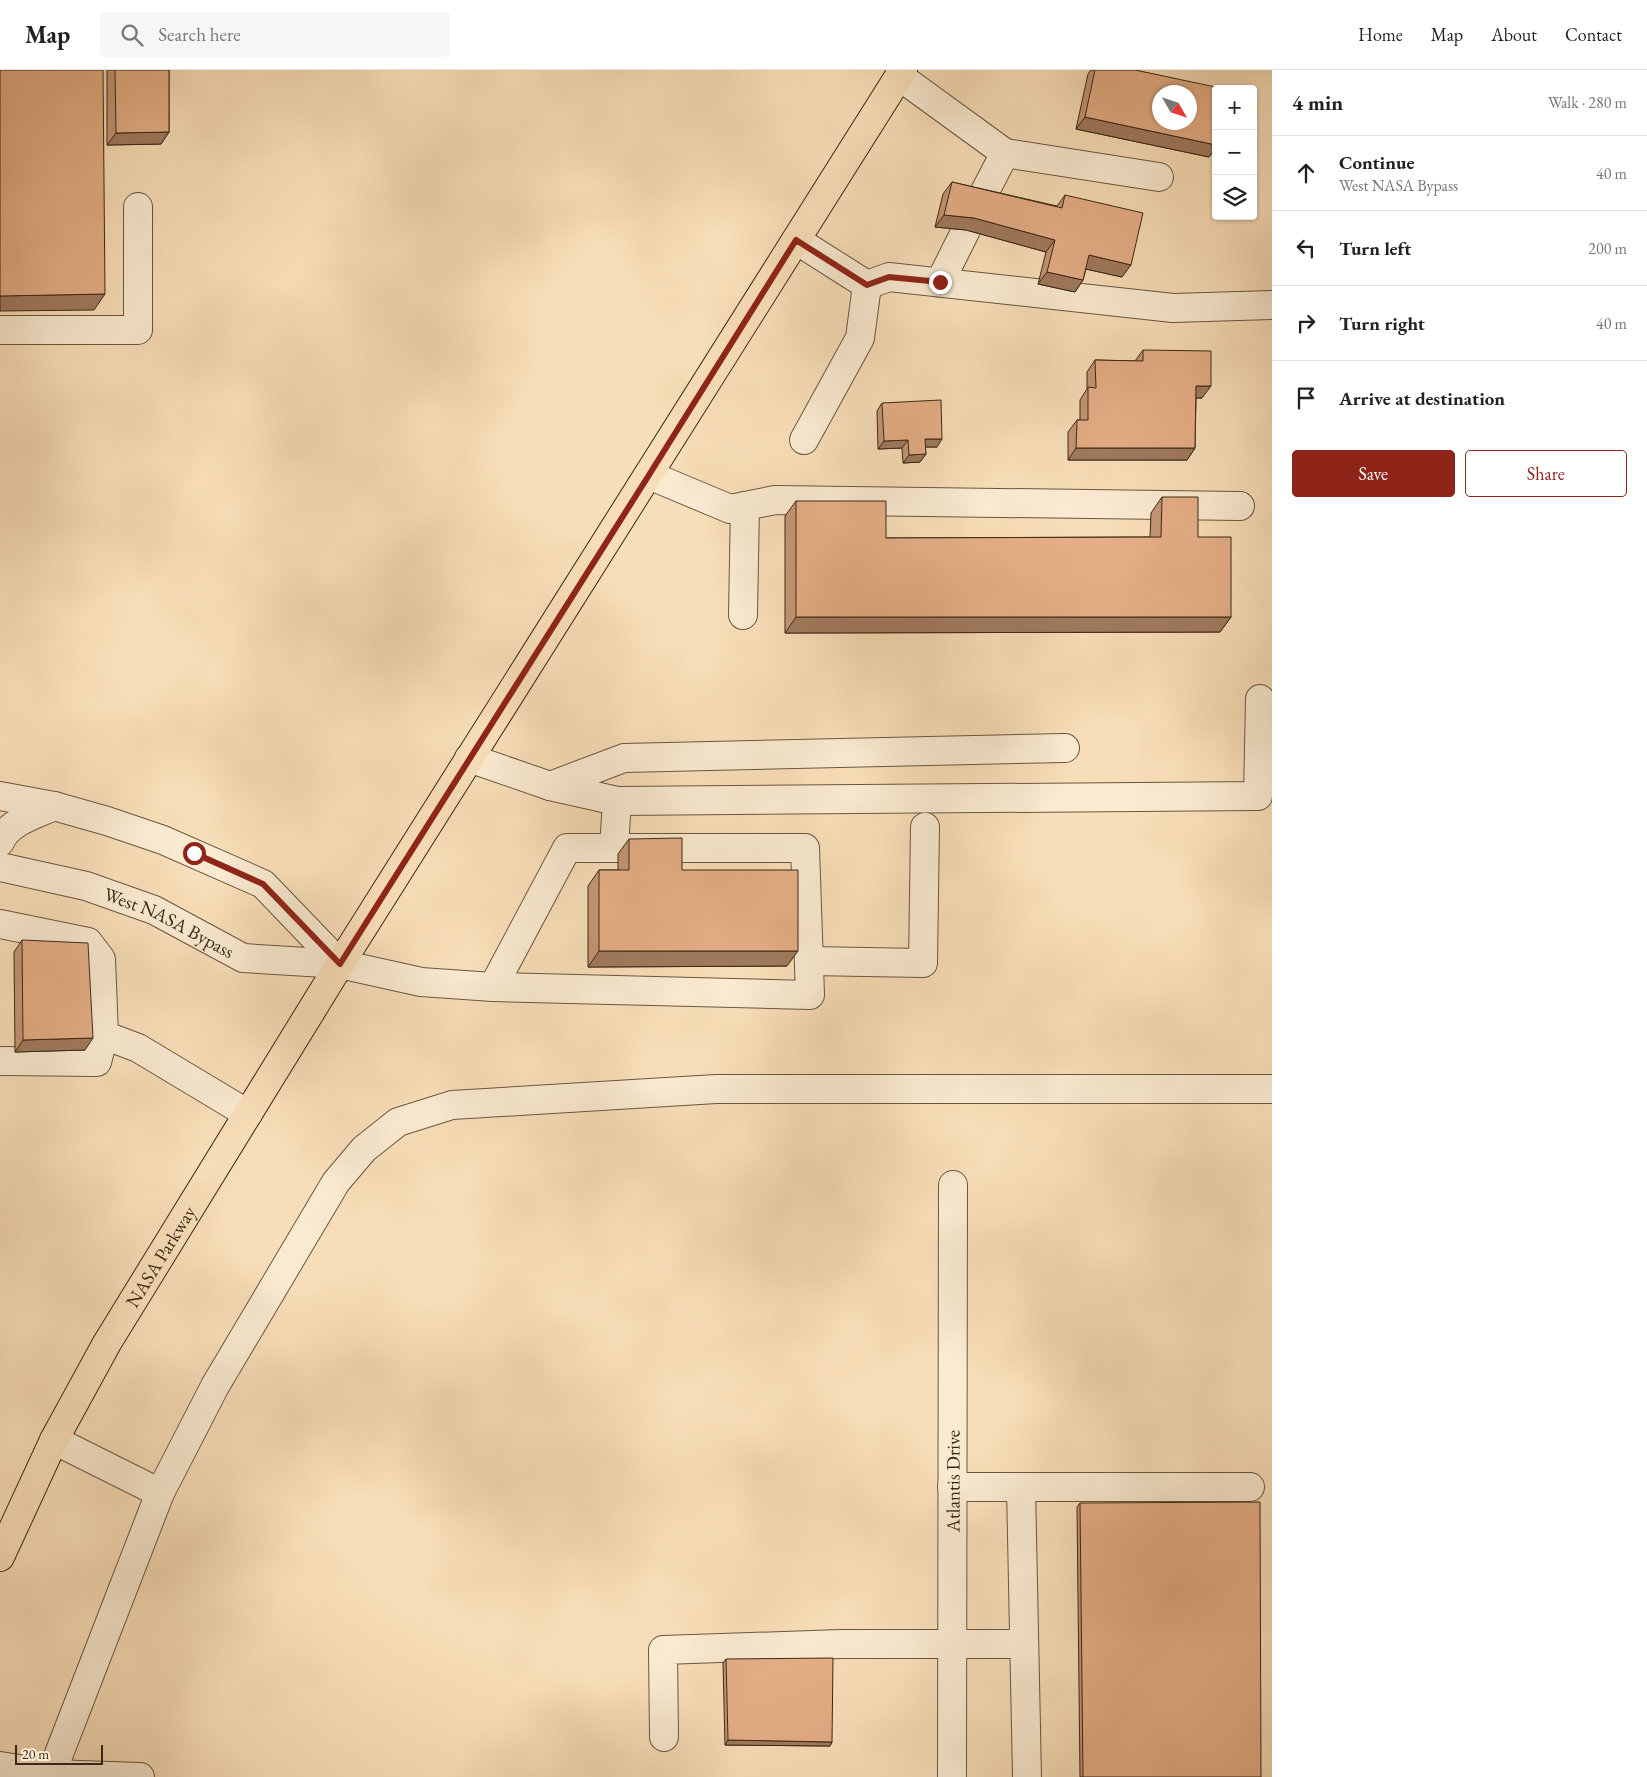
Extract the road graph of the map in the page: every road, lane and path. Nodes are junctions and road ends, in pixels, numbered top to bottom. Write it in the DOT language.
graph roads {
  1 [pos="901,73"];
  2 [pos="1005,153"];
  3 [pos="1159,177"];
  4 [pos="979,202"];
  5 [pos="138,207"];
  6 [pos="966,230"];
  7 [pos="796,240"];
  8 [pos="940,282"];
  9 [pos="867,285"];
  10 [pos="1272,305"];
  11 [pos="0,330"];
  12 [pos="804,440"];
  13 [pos="649,475"];
  14 [pos="745,506"];
  15 [pos="1240,506"];
  16 [pos="743,615"];
  17 [pos="1260,699"];
  18 [pos="1065,748"];
  19 [pos="469,758"];
  20 [pos="550,786"];
  21 [pos="0,796"];
  22 [pos="617,801"];
  23 [pos="54,806"];
  24 [pos="925,827"];
  25 [pos="0,842"];
  26 [pos="614,847"];
  27 [pos="0,867"];
  28 [pos="0,924"];
  29 [pos="809,960"];
  30 [pos="340,964"];
  31 [pos="493,987"];
  32 [pos="104,1035"];
  33 [pos="0,1061"];
  34 [pos="1272,1089"];
  35 [pos="248,1114"];
  36 [pos="953,1185"];
  37 [pos="54,1440"];
  38 [pos="952,1486"];
  39 [pos="1021,1487"];
  40 [pos="1250,1487"];
  41 [pos="160,1493"];
  42 [pos="0,1558"];
  43 [pos="952,1643"];
  44 [pos="1024,1644"];
  45 [pos="664,1737"];
  46 [pos="0,1766"];
  47 [pos="50,1775"];
  48 [pos="140,1777"];
  49 [pos="952,1777"];
  50 [pos="1027,1777"];
  1 -- 2 [label="street"];
  1 -- 7 [label="main road, NASA Parkway"];
  2 -- 3 [label="street"];
  2 -- 4 [label="street"];
  5 -- 11 [label="street"];
  6 -- 8 [label="street"];
  7 -- 9 [label="street"];
  7 -- 13 [label="main road, NASA Parkway"];
  8 -- 9 [label="street"];
  8 -- 10 [label="street"];
  9 -- 12 [label="street"];
  13 -- 14 [label="street"];
  13 -- 19 [label="main road, NASA Parkway"];
  14 -- 15 [label="street"];
  14 -- 16 [label="street"];
  17 -- 22 [label="street"];
  18 -- 20 [label="street"];
  19 -- 20 [label="street"];
  19 -- 30 [label="main road, NASA Parkway"];
  20 -- 22 [label="street"];
  21 -- 23 [label="street"];
  22 -- 26 [label="street"];
  23 -- 25 [label="street"];
  23 -- 30 [label="street"];
  24 -- 29 [label="street"];
  26 -- 29 [label="street"];
  26 -- 31 [label="street"];
  27 -- 30 [label="street, West NASA Bypass"];
  28 -- 32 [label="street"];
  29 -- 31 [label="street, West NASA Bypass"];
  30 -- 31 [label="street, West NASA Bypass"];
  30 -- 35 [label="main road, NASA Parkway"];
  32 -- 33 [label="street"];
  32 -- 35 [label="street"];
  34 -- 41 [label="street"];
  35 -- 37 [label="main road, NASA Parkway"];
  36 -- 38 [label="street, Atlantis Drive"];
  37 -- 41 [label="street"];
  37 -- 42 [label="main road, NASA Parkway"];
  38 -- 39 [label="street"];
  38 -- 43 [label="street, Atlantis Drive"];
  39 -- 40 [label="street"];
  39 -- 44 [label="street"];
  41 -- 47 [label="street"];
  43 -- 44 [label="street"];
  43 -- 45 [label="street"];
  43 -- 49 [label="street, Atlantis Drive"];
  44 -- 50 [label="street"];
  46 -- 47 [label="street"];
  47 -- 48 [label="street"];
}
